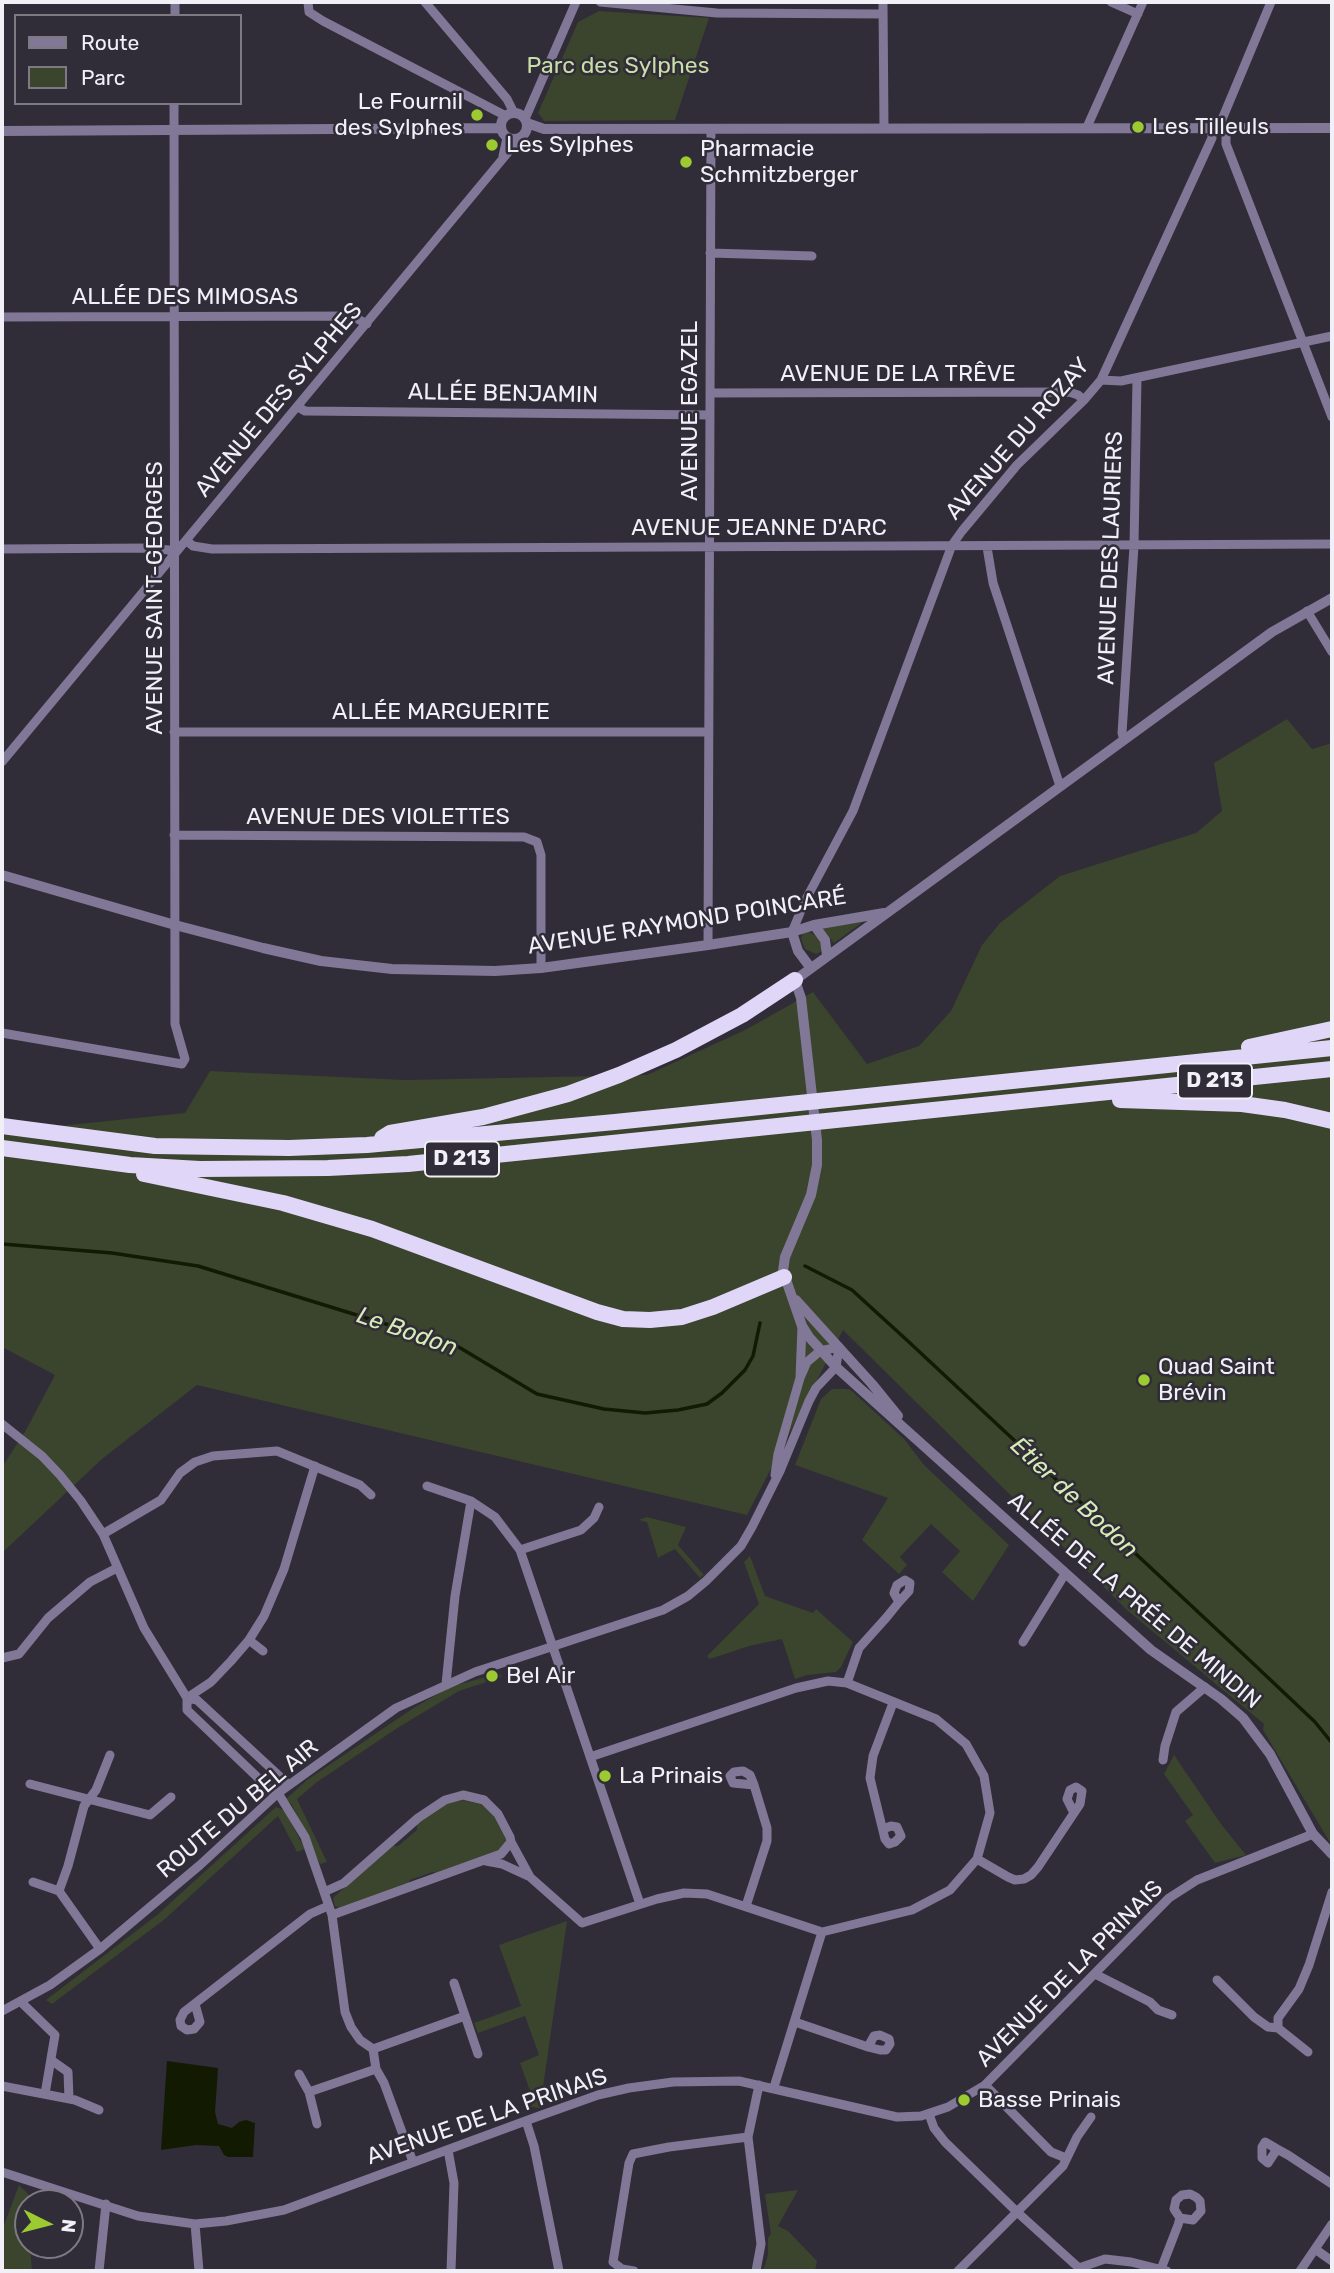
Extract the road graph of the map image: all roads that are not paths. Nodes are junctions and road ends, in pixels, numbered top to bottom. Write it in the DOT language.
graph roads {
  1 [pos="308,2"];
  2 [pos="425,2"];
  3 [pos="575,2"];
  4 [pos="600,2"];
  5 [pos="883,2"];
  6 [pos="1111,2"];
  7 [pos="1143,2"];
  8 [pos="1271,2"];
  9 [pos="883,14"];
  10 [pos="1138,14"];
  11 [pos="174,105"];
  12 [pos="518,117"];
  13 [pos="1087,127"];
  14 [pos="884,128"];
  15 [pos="1332,128"];
  16 [pos="544,129"];
  17 [pos="711,129"];
  18 [pos="1219,129"];
  19 [pos="174,130"];
  20 [pos="2,131"];
  21 [pos="504,133"];
  22 [pos="522,136"];
  23 [pos="502,158"];
  24 [pos="710,253"];
  25 [pos="812,256"];
  26 [pos="174,316"];
  27 [pos="2,317"];
  28 [pos="367,324"];
  29 [pos="1332,336"];
  30 [pos="1304,342"];
  31 [pos="1137,378"];
  32 [pos="1101,380"];
  33 [pos="710,394"];
  34 [pos="1084,400"];
  35 [pos="298,407"];
  36 [pos="709,415"];
  37 [pos="1332,417"];
  38 [pos="187,541"];
  39 [pos="1332,544"];
  40 [pos="952,545"];
  41 [pos="1134,546"];
  42 [pos="709,547"];
  43 [pos="986,547"];
  44 [pos="2,549"];
  45 [pos="174,555"];
  46 [pos="1332,598"];
  47 [pos="1307,611"];
  48 [pos="1332,652"];
  49 [pos="174,732"];
  50 [pos="708,732"];
  51 [pos="1124,740"];
  52 [pos="2,762"];
  53 [pos="1060,786"];
  54 [pos="174,835"];
  55 [pos="2,875"];
  56 [pos="887,912"];
  57 [pos="174,925"];
  58 [pos="814,925"];
  59 [pos="792,932"];
  60 [pos="708,946"];
  61 [pos="827,955"];
  62 [pos="810,967"];
  63 [pos="541,968"];
  64 [pos="795,980"];
  65 [pos="1332,1030"];
  66 [pos="2,1033"];
  67 [pos="1332,1048"];
  68 [pos="1203,1062"];
  69 [pos="1332,1069"];
  70 [pos="1098,1093"];
  71 [pos="1332,1121"];
  72 [pos="2,1126"];
  73 [pos="367,1145"];
  74 [pos="2,1148"];
  75 [pos="130,1165"];
  76 [pos="784,1278"];
  77 [pos="794,1298"];
  78 [pos="802,1326"];
  79 [pos="839,1346"];
  80 [pos="820,1351"];
  81 [pos="836,1367"];
  82 [pos="800,1378"];
  83 [pos="2,1424"];
  84 [pos="911,1432"];
  85 [pos="315,1466"];
  86 [pos="773,1485"];
  87 [pos="427,1486"];
  88 [pos="371,1495"];
  89 [pos="471,1501"];
  90 [pos="599,1507"];
  91 [pos="103,1534"];
  92 [pos="520,1550"];
  93 [pos="117,1568"];
  94 [pos="1065,1574"];
  95 [pos="899,1602"];
  96 [pos="249,1640"];
  97 [pos="1023,1642"];
  98 [pos="552,1647"];
  99 [pos="263,1651"];
  100 [pos="2,1658"];
  101 [pos="847,1683"];
  102 [pos="446,1684"];
  103 [pos="1205,1687"];
  104 [pos="187,1698"];
  105 [pos="894,1703"];
  106 [pos="110,1755"];
  107 [pos="590,1757"];
  108 [pos="1163,1760"];
  109 [pos="30,1784"];
  110 [pos="289,1785"];
  111 [pos="754,1785"];
  112 [pos="277,1794"];
  113 [pos="171,1797"];
  114 [pos="89,1799"];
  115 [pos="1074,1813"];
  116 [pos="883,1829"];
  117 [pos="1313,1834"];
  118 [pos="511,1842"];
  119 [pos="1332,1854"];
  120 [pos="977,1859"];
  121 [pos="485,1861"];
  122 [pos="530,1877"];
  123 [pos="33,1882"];
  124 [pos="59,1891"];
  125 [pos="324,1892"];
  126 [pos="1332,1892"];
  127 [pos="640,1904"];
  128 [pos="746,1906"];
  129 [pos="330,1910"];
  130 [pos="822,1932"];
  131 [pos="100,1949"];
  132 [pos="1095,1974"];
  133 [pos="1217,1980"];
  134 [pos="454,1983"];
  135 [pos="21,2002"];
  136 [pos="195,2004"];
  137 [pos="2,2011"];
  138 [pos="1172,2015"];
  139 [pos="465,2016"];
  140 [pos="795,2022"];
  141 [pos="1278,2028"];
  142 [pos="868,2047"];
  143 [pos="373,2049"];
  144 [pos="1308,2052"];
  145 [pos="478,2054"];
  146 [pos="51,2060"];
  147 [pos="376,2069"];
  148 [pos="299,2074"];
  149 [pos="759,2085"];
  150 [pos="985,2085"];
  151 [pos="2,2087"];
  152 [pos="774,2087"];
  153 [pos="309,2092"];
  154 [pos="45,2094"];
  155 [pos="69,2099"];
  156 [pos="99,2110"];
  157 [pos="929,2113"];
  158 [pos="1091,2116"];
  159 [pos="526,2121"];
  160 [pos="317,2124"];
  161 [pos="748,2137"];
  162 [pos="1278,2148"];
  163 [pos="448,2150"];
  164 [pos="1066,2158"];
  165 [pos="413,2162"];
  166 [pos="2,2172"];
  167 [pos="1332,2184"];
  168 [pos="106,2204"];
  169 [pos="1017,2213"];
  170 [pos="1180,2218"];
  171 [pos="195,2224"];
  172 [pos="1332,2224"];
  173 [pos="1315,2249"];
  174 [pos="1332,2262"];
  175 [pos="1164,2270"];
  176 [pos="99,2271"];
  177 [pos="199,2271"];
  178 [pos="451,2271"];
  179 [pos="559,2271"];
  180 [pos="634,2271"];
  181 [pos="756,2271"];
  182 [pos="958,2271"];
  183 [pos="1300,2271"];
  1 -- 12 [label="street"];
  2 -- 12 [label="street"];
  3 -- 12 [label="street"];
  4 -- 9 [label="street"];
  5 -- 9 [label="street"];
  6 -- 10 [label="street"];
  7 -- 10 [label="street"];
  8 -- 18 [label="street, AVENUE DU ROZAY"];
  9 -- 14 [label="street"];
  10 -- 13 [label="street"];
  11 -- 19 [label="street, AVENUE SAINT-GEORGES"];
  12 -- 16 [label="street"];
  12 -- 21 [label="street"];
  12 -- 22 [label="street"];
  13 -- 14 [label="street"];
  13 -- 18 [label="street"];
  14 -- 17 [label="street"];
  15 -- 18 [label="street"];
  16 -- 17 [label="street"];
  16 -- 22 [label="street"];
  17 -- 24 [label="street, AVENUE EGAZEL"];
  18 -- 30 [label="street"];
  18 -- 32 [label="street, AVENUE DU ROZAY"];
  19 -- 20 [label="street"];
  19 -- 21 [label="street"];
  19 -- 26 [label="street, AVENUE SAINT-GEORGES"];
  21 -- 22 [label="street"];
  21 -- 23 [label="street, AVENUE DES SYLPHES"];
  22 -- 23 [label="street, AVENUE DES SYLPHES"];
  23 -- 28 [label="street, AVENUE DES SYLPHES"];
  24 -- 25 [label="street"];
  24 -- 33 [label="street, AVENUE EGAZEL"];
  26 -- 27 [label="street, ALLÉE DES MIMOSAS"];
  26 -- 28 [label="street, ALLÉE DES MIMOSAS"];
  26 -- 45 [label="street, AVENUE SAINT-GEORGES"];
  28 -- 35 [label="street, AVENUE DES SYLPHES"];
  29 -- 30 [label="street"];
  30 -- 31 [label="street"];
  30 -- 37 [label="street"];
  31 -- 32 [label="street"];
  31 -- 41 [label="street, AVENUE DES LAURIERS"];
  32 -- 34 [label="street, AVENUE DU ROZAY"];
  33 -- 34 [label="street, AVENUE DE LA TRÊVE"];
  33 -- 36 [label="street, AVENUE EGAZEL"];
  34 -- 40 [label="street, AVENUE DU ROZAY"];
  35 -- 36 [label="street, ALLÉE BENJAMIN"];
  35 -- 38 [label="street, AVENUE DES SYLPHES"];
  36 -- 42 [label="street, AVENUE EGAZEL"];
  38 -- 42 [label="street, AVENUE JEANNE D'ARC"];
  38 -- 45 [label="street, AVENUE DES SYLPHES"];
  39 -- 41 [label="street, AVENUE JEANNE D'ARC"];
  40 -- 42 [label="street, AVENUE JEANNE D'ARC"];
  40 -- 43 [label="street, AVENUE JEANNE D'ARC"];
  40 -- 59 [label="street, AVENUE DU ROZAY"];
  41 -- 43 [label="street, AVENUE JEANNE D'ARC"];
  41 -- 51 [label="street, AVENUE DES LAURIERS"];
  42 -- 50 [label="street, AVENUE EGAZEL"];
  43 -- 53 [label="street"];
  44 -- 45 [label="street"];
  45 -- 49 [label="street, AVENUE SAINT-GEORGES"];
  45 -- 52 [label="street, AVENUE DES SYLPHES"];
  46 -- 47 [label="street, AVENUE RAYMOND POINCARÉ"];
  47 -- 48 [label="street"];
  47 -- 51 [label="street, AVENUE RAYMOND POINCARÉ"];
  49 -- 50 [label="street, ALLÉE MARGUERITE"];
  49 -- 54 [label="street, AVENUE SAINT-GEORGES"];
  50 -- 60 [label="street, AVENUE EGAZEL"];
  51 -- 53 [label="street, AVENUE RAYMOND POINCARÉ"];
  53 -- 56 [label="street, AVENUE RAYMOND POINCARÉ"];
  54 -- 57 [label="street, AVENUE SAINT-GEORGES"];
  54 -- 63 [label="street, AVENUE DES VIOLETTES"];
  55 -- 57 [label="street, AVENUE RAYMOND POINCARÉ"];
  56 -- 58 [label="street, AVENUE RAYMOND POINCARÉ"];
  56 -- 61 [label="street, AVENUE RAYMOND POINCARÉ"];
  57 -- 63 [label="street, AVENUE RAYMOND POINCARÉ"];
  57 -- 66 [label="street, AVENUE SAINT-GEORGES"];
  58 -- 59 [label="street, AVENUE RAYMOND POINCARÉ"];
  58 -- 61 [label="street"];
  59 -- 60 [label="street, AVENUE RAYMOND POINCARÉ"];
  59 -- 62 [label="street"];
  60 -- 63 [label="street, AVENUE RAYMOND POINCARÉ"];
  61 -- 62 [label="street, AVENUE RAYMOND POINCARÉ"];
  62 -- 64 [label="street, AVENUE RAYMOND POINCARÉ"];
  64 -- 73 [label="highway"];
  64 -- 76 [label="street"];
  65 -- 68 [label="highway"];
  67 -- 68 [label="highway, D 213"];
  68 -- 73 [label="highway, D 213"];
  69 -- 70 [label="highway, D 213"];
  70 -- 71 [label="highway"];
  70 -- 75 [label="highway, D 213"];
  72 -- 73 [label="highway, D 213"];
  74 -- 75 [label="highway, D 213"];
  75 -- 76 [label="highway"];
  76 -- 77 [label="street"];
  77 -- 78 [label="street"];
  77 -- 79 [label="street"];
  78 -- 80 [label="street"];
  78 -- 82 [label="street"];
  79 -- 80 [label="street"];
  79 -- 81 [label="street"];
  79 -- 84 [label="street"];
  80 -- 81 [label="street"];
  80 -- 82 [label="street"];
  81 -- 84 [label="street"];
  81 -- 86 [label="street"];
  82 -- 86 [label="street"];
  83 -- 91 [label="street"];
  84 -- 94 [label="street, ALLÉE DE LA PRÉE DE MINDIN"];
  85 -- 88 [label="street"];
  85 -- 91 [label="street"];
  85 -- 96 [label="street"];
  86 -- 98 [label="street, ROUTE DU BEL AIR"];
  87 -- 89 [label="street"];
  89 -- 92 [label="street"];
  89 -- 102 [label="street"];
  90 -- 92 [label="street"];
  91 -- 93 [label="street"];
  92 -- 98 [label="street"];
  93 -- 100 [label="street"];
  93 -- 104 [label="street"];
  94 -- 97 [label="street"];
  94 -- 103 [label="street, ALLÉE DE LA PRÉE DE MINDIN"];
  95 -- 101 [label="street"];
  96 -- 99 [label="street"];
  96 -- 104 [label="street"];
  98 -- 102 [label="street, ROUTE DU BEL AIR"];
  98 -- 107 [label="street"];
  101 -- 105 [label="street"];
  101 -- 107 [label="street"];
  102 -- 110 [label="street, ROUTE DU BEL AIR"];
  103 -- 108 [label="street"];
  103 -- 117 [label="street, ALLÉE DE LA PRÉE DE MINDIN"];
  104 -- 110 [label="street"];
  104 -- 112 [label="street"];
  105 -- 116 [label="street"];
  105 -- 120 [label="street"];
  106 -- 114 [label="street"];
  107 -- 127 [label="street"];
  109 -- 114 [label="street"];
  110 -- 112 [label="street, ROUTE DU BEL AIR"];
  111 -- 128 [label="street"];
  112 -- 125 [label="street"];
  112 -- 131 [label="street, ROUTE DU BEL AIR"];
  113 -- 114 [label="street"];
  114 -- 124 [label="street"];
  115 -- 120 [label="street"];
  117 -- 119 [label="street, ALLÉE DE LA PRÉE DE MINDIN"];
  117 -- 132 [label="street, AVENUE DE LA PRINAIS"];
  118 -- 121 [label="street"];
  118 -- 122 [label="street"];
  118 -- 125 [label="street"];
  120 -- 130 [label="street"];
  121 -- 122 [label="street"];
  121 -- 129 [label="street"];
  122 -- 127 [label="street"];
  123 -- 124 [label="street"];
  124 -- 131 [label="street"];
  125 -- 129 [label="street"];
  126 -- 141 [label="street"];
  127 -- 128 [label="street"];
  128 -- 130 [label="street"];
  129 -- 136 [label="street"];
  129 -- 143 [label="street"];
  130 -- 140 [label="street"];
  131 -- 135 [label="street, ROUTE DU BEL AIR"];
  132 -- 138 [label="street"];
  132 -- 150 [label="street, AVENUE DE LA PRINAIS"];
  133 -- 141 [label="street"];
  134 -- 139 [label="street"];
  135 -- 137 [label="street, ROUTE DU BEL AIR"];
  135 -- 146 [label="street"];
  139 -- 143 [label="street"];
  139 -- 145 [label="street"];
  140 -- 142 [label="street"];
  140 -- 152 [label="street"];
  141 -- 144 [label="street"];
  143 -- 147 [label="street"];
  146 -- 154 [label="street"];
  146 -- 155 [label="street"];
  147 -- 153 [label="street"];
  147 -- 165 [label="street"];
  148 -- 153 [label="street"];
  149 -- 152 [label="street, AVENUE DE LA PRINAIS"];
  149 -- 159 [label="street, AVENUE DE LA PRINAIS"];
  149 -- 161 [label="street"];
  150 -- 157 [label="street, AVENUE DE LA PRINAIS"];
  150 -- 164 [label="street"];
  151 -- 154 [label="street"];
  152 -- 157 [label="street, AVENUE DE LA PRINAIS"];
  153 -- 160 [label="street"];
  154 -- 155 [label="street"];
  155 -- 156 [label="street"];
  157 -- 169 [label="street"];
  158 -- 164 [label="street"];
  159 -- 163 [label="street, AVENUE DE LA PRINAIS"];
  159 -- 179 [label="street"];
  161 -- 180 [label="street"];
  161 -- 181 [label="street"];
  162 -- 167 [label="street"];
  163 -- 165 [label="street, AVENUE DE LA PRINAIS"];
  163 -- 178 [label="street"];
  164 -- 169 [label="street"];
  165 -- 171 [label="street, AVENUE DE LA PRINAIS"];
  166 -- 168 [label="street, AVENUE DE LA PRINAIS"];
  168 -- 171 [label="street, AVENUE DE LA PRINAIS"];
  168 -- 176 [label="street"];
  169 -- 175 [label="street"];
  169 -- 182 [label="street"];
  170 -- 175 [label="street"];
  171 -- 177 [label="street"];
  172 -- 173 [label="street"];
  173 -- 174 [label="street"];
  173 -- 183 [label="street"];
}
